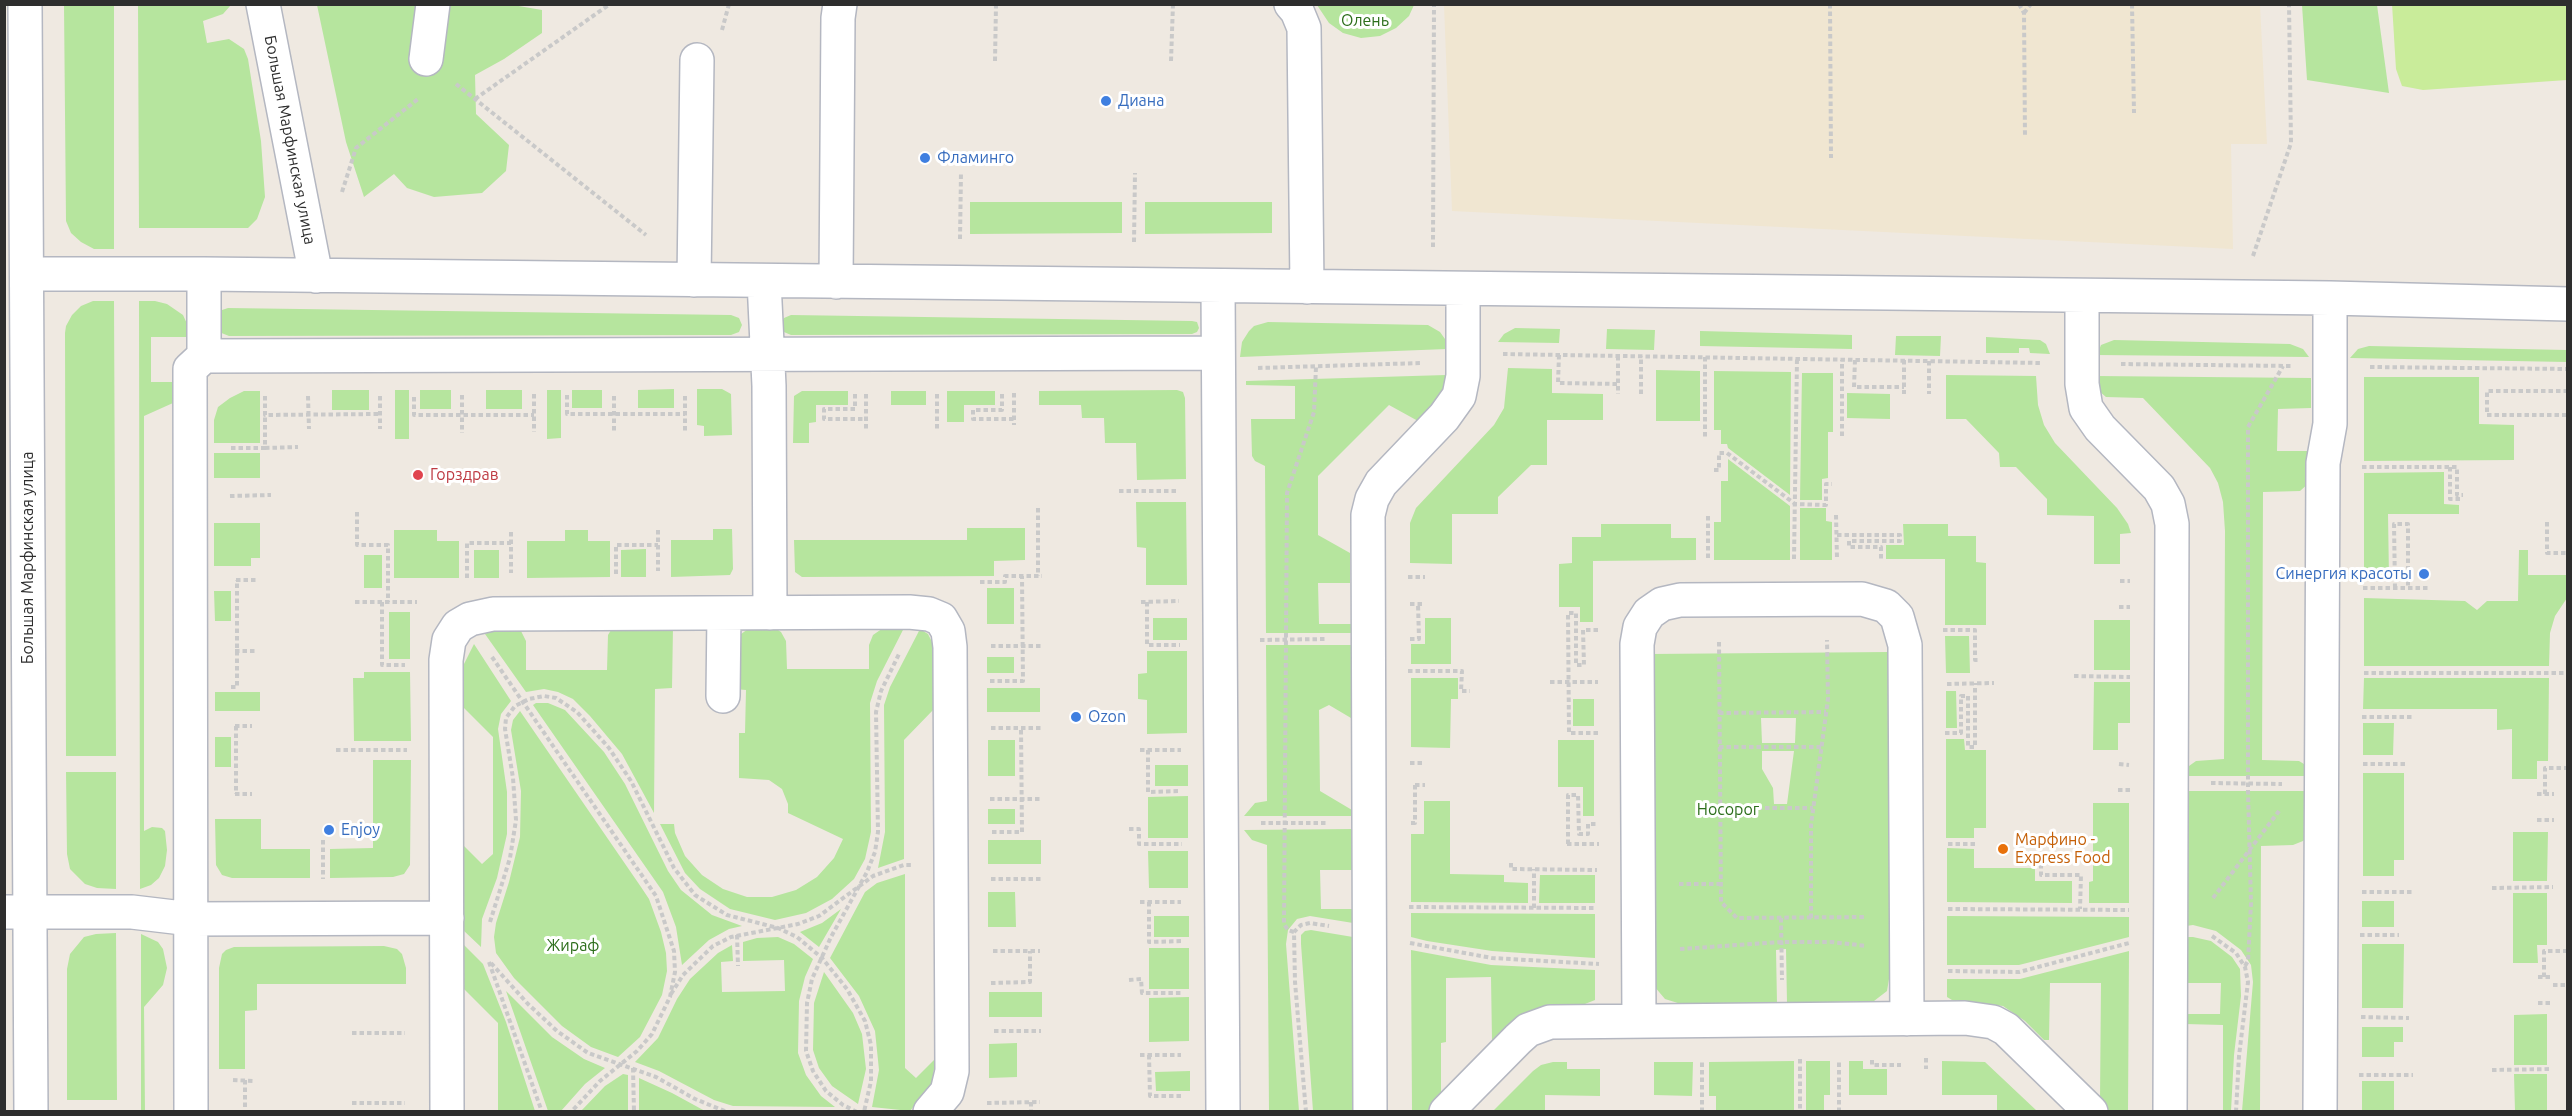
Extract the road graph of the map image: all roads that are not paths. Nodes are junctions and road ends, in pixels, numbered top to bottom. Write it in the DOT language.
graph roads {
  1 [pos="25,4"];
  2 [pos="263,4"];
  3 [pos="433,4"];
  4 [pos="840,4"];
  5 [pos="1291,4"];
  6 [pos="426,59"];
  7 [pos="697,60"];
  8 [pos="28,274"];
  9 [pos="204,274"];
  10 [pos="316,276"];
  11 [pos="694,280"];
  12 [pos="764,281"];
  13 [pos="836,282"];
  14 [pos="1218,287"];
  15 [pos="1307,287"];
  16 [pos="1448,289"];
  17 [pos="2082,297"];
  18 [pos="2330,298"];
  19 [pos="2568,304"];
  20 [pos="767,355"];
  21 [pos="204,356"];
  22 [pos="1218,364"];
  23 [pos="712,613"];
  24 [pos="770,613"];
  25 [pos="711,696"];
  26 [pos="17,912"];
  27 [pos="447,918"];
  28 [pos="191,919"];
  29 [pos="1907,1019"];
  30 [pos="1639,1020"];
  31 [pos="940,1099"];
  32 [pos="1223,1104"];
  33 [pos="31,1112"];
  34 [pos="191,1112"];
  35 [pos="447,1112"];
  36 [pos="1370,1112"];
  37 [pos="1446,1112"];
  38 [pos="2091,1112"];
  39 [pos="2170,1112"];
  40 [pos="2320,1112"];
  1 -- 8 [label="street, Большая Марфинская улица"];
  2 -- 10 [label="street, Большая Марфинская улица"];
  3 -- 6 [label="street"];
  4 -- 13 [label="street"];
  5 -- 15 [label="street"];
  7 -- 11 [label="street"];
  8 -- 9 [label="street"];
  8 -- 26 [label="street, Большая Марфинская улица"];
  9 -- 10 [label="street"];
  9 -- 21 [label="street"];
  10 -- 11 [label="street"];
  11 -- 12 [label="street"];
  12 -- 13 [label="street"];
  12 -- 20 [label="street"];
  13 -- 14 [label="street"];
  14 -- 15 [label="street"];
  14 -- 22 [label="street"];
  15 -- 16 [label="street"];
  16 -- 17 [label="street"];
  16 -- 36 [label="street"];
  17 -- 18 [label="street"];
  17 -- 39 [label="street"];
  18 -- 19 [label="street"];
  18 -- 40 [label="street"];
  20 -- 21 [label="street"];
  20 -- 22 [label="street"];
  20 -- 24 [label="street"];
  21 -- 28 [label="street"];
  22 -- 32 [label="street"];
  23 -- 24 [label="street"];
  23 -- 25 [label="street"];
  23 -- 27 [label="street"];
  24 -- 31 [label="street"];
  26 -- 28 [label="street"];
  26 -- 33 [label="street, Большая Марфинская улица"];
  27 -- 28 [label="street"];
  27 -- 35 [label="street"];
  28 -- 34 [label="street"];
  29 -- 30 [label="street"];
  29 -- 30 [label="street"];
  29 -- 38 [label="street"];
  30 -- 37 [label="street"];
}
